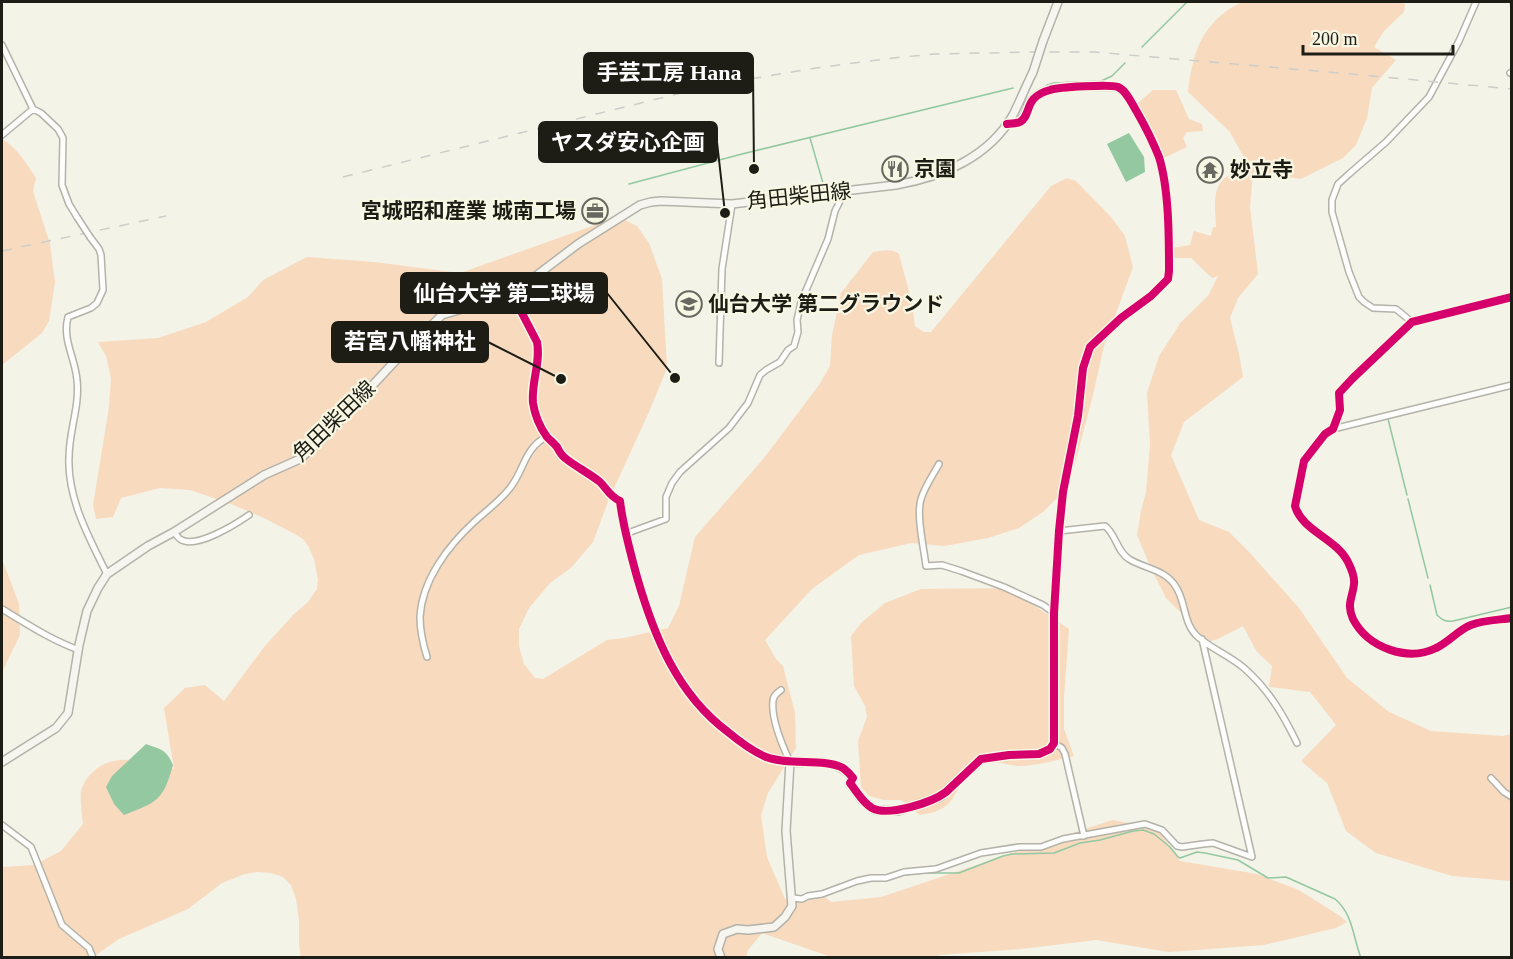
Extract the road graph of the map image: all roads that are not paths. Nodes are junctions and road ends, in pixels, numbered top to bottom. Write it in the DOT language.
graph roads {
  1 [pos="1058,2"];
  2 [pos="1476,2"];
  3 [pos="2,45"];
  4 [pos="33,109"];
  5 [pos="1007,124"];
  6 [pos="2,135"];
  7 [pos="845,191"];
  8 [pos="732,204"];
  9 [pos="512,294"];
  10 [pos="1512,297"];
  11 [pos="1412,322"];
  12 [pos="719,363"];
  13 [pos="1512,385"];
  14 [pos="1333,429"];
  15 [pos="547,436"];
  16 [pos="939,464"];
  17 [pos="249,515"];
  18 [pos="1059,531"];
  19 [pos="174,532"];
  20 [pos="626,534"];
  21 [pos="107,574"];
  22 [pos="2,609"];
  23 [pos="1054,613"];
  24 [pos="1512,618"];
  25 [pos="1202,639"];
  26 [pos="79,650"];
  27 [pos="427,657"];
  28 [pos="781,690"];
  29 [pos="1054,742"];
  30 [pos="1298,742"];
  31 [pos="2,762"];
  32 [pos="790,762"];
  33 [pos="1491,778"];
  34 [pos="1512,796"];
  35 [pos="2,825"];
  36 [pos="1084,836"];
  37 [pos="792,898"];
  38 [pos="93,957"];
  39 [pos="721,957"];
  1 -- 5 [label="main road, 角田柴田線, bridge"];
  2 -- 11 [label="street"];
  3 -- 4 [label="street"];
  4 -- 6 [label="street"];
  4 -- 21 [label="street, bridge"];
  5 -- 7 [label="main road, 角田柴田線"];
  5 -- 18 [label="main road"];
  7 -- 8 [label="main road, 角田柴田線"];
  7 -- 20 [label="street"];
  8 -- 9 [label="main road, 角田柴田線"];
  8 -- 12 [label="street"];
  9 -- 15 [label="street"];
  9 -- 19 [label="main road, 角田柴田線"];
  10 -- 11 [label="street"];
  11 -- 14 [label="street"];
  13 -- 14 [label="street"];
  14 -- 24 [label="street"];
  15 -- 20 [label="street"];
  15 -- 27 [label="street"];
  16 -- 23 [label="street"];
  17 -- 19 [label="street"];
  18 -- 23 [label="main road"];
  18 -- 25 [label="street"];
  19 -- 21 [label="main road, 角田柴田線"];
  20 -- 32 [label="street"];
  21 -- 26 [label="main road, 角田柴田線"];
  22 -- 26 [label="street"];
  23 -- 29 [label="main road"];
  25 -- 30 [label="street"];
  25 -- 36 [label="street"];
  26 -- 31 [label="main road, 角田柴田線"];
  28 -- 32 [label="street"];
  29 -- 32 [label="main road"];
  29 -- 36 [label="street"];
  32 -- 37 [label="main road"];
  33 -- 34 [label="street"];
  35 -- 38 [label="street"];
  36 -- 37 [label="street"];
  37 -- 39 [label="main road"];
}
